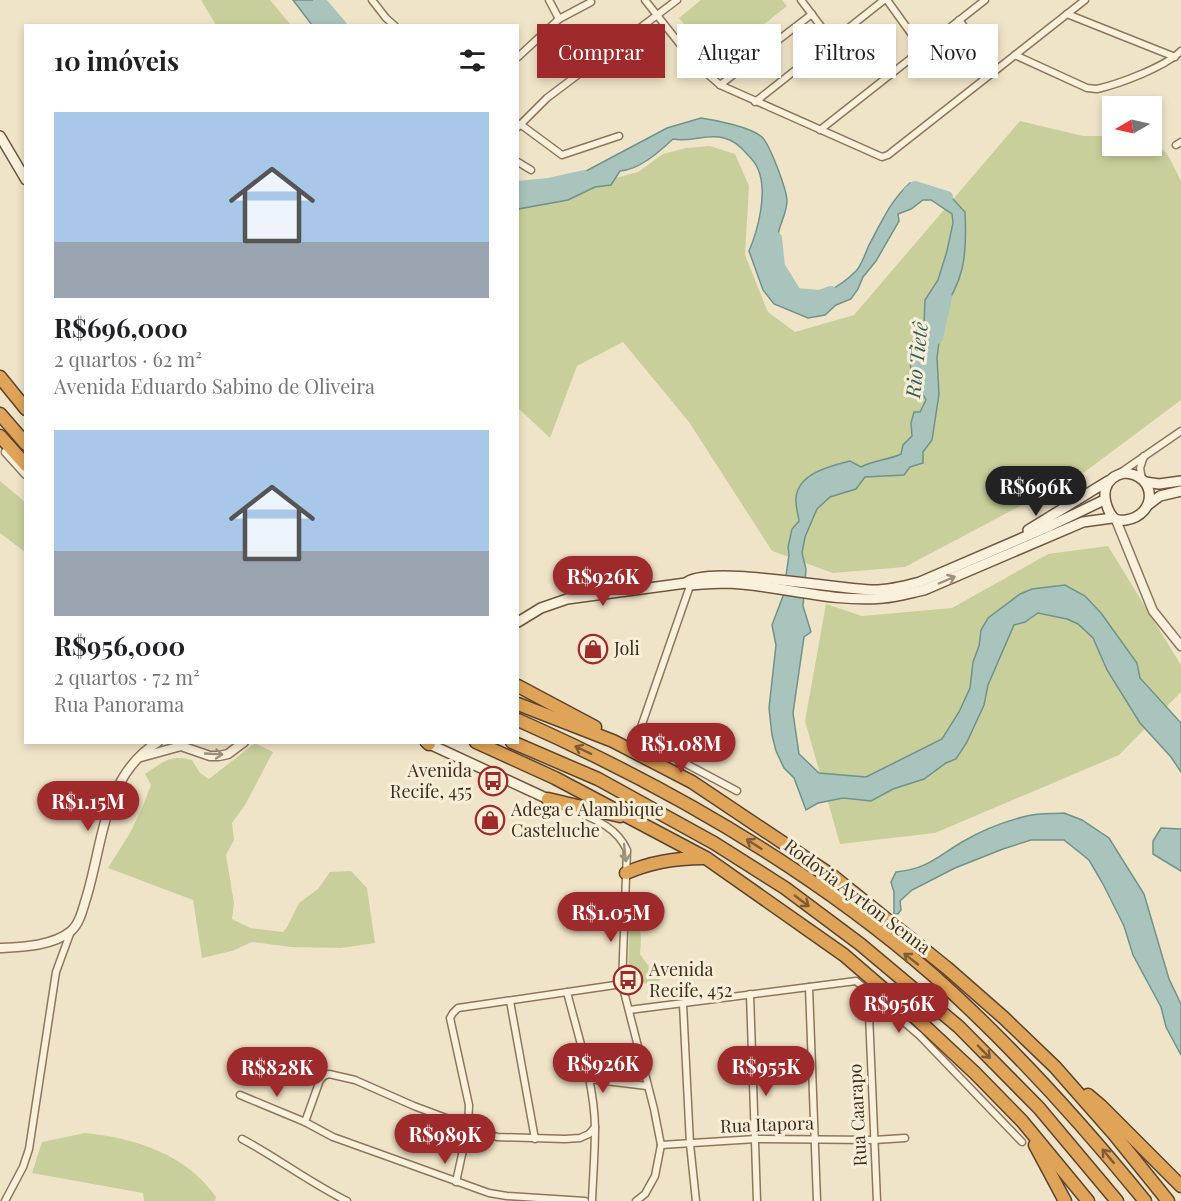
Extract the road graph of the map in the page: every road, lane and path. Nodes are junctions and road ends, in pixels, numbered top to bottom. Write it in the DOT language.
graph roads {
  1 [pos="372,0"];
  2 [pos="549,0"];
  3 [pos="645,0"];
  4 [pos="677,0"];
  5 [pos="801,0"];
  6 [pos="885,0"];
  7 [pos="985,0"];
  8 [pos="1085,0"];
  9 [pos="591,2"];
  10 [pos="812,14"];
  11 [pos="1067,14"];
  12 [pos="658,15"];
  13 [pos="559,20"];
  14 [pos="959,20"];
  15 [pos="394,24"];
  16 [pos="819,24"];
  17 [pos="854,24"];
  18 [pos="954,24"];
  19 [pos="962,24"];
  20 [pos="908,30"];
  21 [pos="1181,51"];
  22 [pos="1015,55"];
  23 [pos="519,56"];
  24 [pos="1175,57"];
  25 [pos="908,62"];
  26 [pos="998,68"];
  27 [pos="793,72"];
  28 [pos="986,78"];
  29 [pos="720,85"];
  30 [pos="755,102"];
  31 [pos="519,125"];
  32 [pos="820,130"];
  33 [pos="0,136"];
  34 [pos="620,136"];
  35 [pos="519,163"];
  36 [pos="531,170"];
  37 [pos="24,177"];
  38 [pos="0,377"];
  39 [pos="24,407"];
  40 [pos="0,414"];
  41 [pos="1181,431"];
  42 [pos="0,436"];
  43 [pos="24,442"];
  44 [pos="0,444"];
  45 [pos="1145,454"];
  46 [pos="24,463"];
  47 [pos="24,472"];
  48 [pos="1114,477"];
  49 [pos="1144,480"];
  50 [pos="1181,481"];
  51 [pos="1181,491"];
  52 [pos="1104,500"];
  53 [pos="1148,505"];
  54 [pos="1118,519"];
  55 [pos="1008,543"];
  56 [pos="689,582"];
  57 [pos="808,589"];
  58 [pos="519,621"];
  59 [pos="1181,646"];
  60 [pos="519,687"];
  61 [pos="519,704"];
  62 [pos="519,720"];
  63 [pos="613,741"];
  64 [pos="156,744"];
  65 [pos="241,744"];
  66 [pos="429,744"];
  67 [pos="480,744"];
  68 [pos="517,744"];
  69 [pos="141,757"];
  70 [pos="737,791"];
  71 [pos="548,799"];
  72 [pos="636,820"];
  73 [pos="706,858"];
  74 [pos="626,873"];
  75 [pos="71,931"];
  76 [pos="0,948"];
  77 [pos="622,984"];
  78 [pos="809,987"];
  79 [pos="868,991"];
  80 [pos="567,992"];
  81 [pos="750,994"];
  82 [pos="510,1001"];
  83 [pos="683,1004"];
  84 [pos="888,1008"];
  85 [pos="629,1010"];
  86 [pos="869,1013"];
  87 [pos="1066,1078"];
  88 [pos="589,1079"];
  89 [pos="647,1086"];
  90 [pos="240,1095"];
  91 [pos="1022,1121"];
  92 [pos="306,1122"];
  93 [pos="468,1127"];
  94 [pos="595,1127"];
  95 [pos="815,1138"];
  96 [pos="905,1138"];
  97 [pos="242,1139"];
  98 [pos="535,1139"];
  99 [pos="756,1139"];
  100 [pos="874,1140"];
  101 [pos="1022,1142"];
  102 [pos="690,1144"];
  103 [pos="661,1145"];
  104 [pos="456,1182"];
  105 [pos="1181,1186"];
  106 [pos="4,1201"];
  107 [pos="347,1201"];
  108 [pos="585,1201"];
  109 [pos="592,1201"];
  110 [pos="636,1201"];
  111 [pos="696,1201"];
  112 [pos="757,1201"];
  113 [pos="817,1201"];
  114 [pos="877,1201"];
  115 [pos="1065,1201"];
  116 [pos="1088,1201"];
  117 [pos="1117,1201"];
  118 [pos="1145,1201"];
  119 [pos="1168,1201"];
  1 -- 15 [label="street"];
  2 -- 13 [label="street"];
  3 -- 12 [label="street"];
  4 -- 12 [label="street"];
  5 -- 10 [label="street"];
  6 -- 17 [label="street"];
  6 -- 20 [label="street"];
  7 -- 14 [label="street"];
  8 -- 11 [label="street"];
  9 -- 13 [label="street"];
  10 -- 16 [label="street"];
  10 -- 29 [label="street"];
  11 -- 22 [label="street"];
  11 -- 24 [label="street"];
  12 -- 29 [label="street"];
  12 -- 31 [label="street"];
  13 -- 23 [label="street"];
  14 -- 18 [label="street"];
  14 -- 19 [label="street"];
  21 -- 24 [label="street"];
  22 -- 24 [label="street"];
  22 -- 26 [label="street"];
  25 -- 32 [label="street"];
  27 -- 30 [label="street"];
  28 -- 32 [label="street"];
  29 -- 30 [label="street"];
  30 -- 32 [label="street"];
  31 -- 34 [label="street"];
  33 -- 37 [label="main road"];
  35 -- 36 [label="street"];
  38 -- 39 [label="highway"];
  40 -- 43 [label="highway"];
  41 -- 45 [label="street"];
  42 -- 46 [label="highway"];
  44 -- 47 [label="street"];
  45 -- 48 [label="street"];
  45 -- 49 [label="street"];
  48 -- 49 [label="main road"];
  48 -- 52 [label="main road"];
  48 -- 55 [label="main road"];
  49 -- 50 [label="main road"];
  49 -- 53 [label="main road"];
  51 -- 53 [label="main road"];
  52 -- 54 [label="main road"];
  52 -- 55 [label="main road"];
  53 -- 54 [label="main road"];
  57 -- 54 [label="main road, one-way"];
  54 -- 59 [label="street"];
  55 -- 57 [label="main road"];
  56 -- 57 [label="main road"];
  56 -- 58 [label="main road"];
  56 -- 70 [label="street"];
  60 -- 63 [label="highway"];
  61 -- 63 [label="highway"];
  118 -- 62 [label="highway, Rodovia Ayrton Senna, one-way"];
  63 -- 87 [label="highway"];
  64 -- 69 [label="street"];
  69 -- 65 [label="street, one-way"];
  66 -- 71 [label="main road"];
  67 -- 72 [label="highway"];
  68 -- 117 [label="highway, Rodovia Ayrton Senna, one-way"];
  69 -- 75 [label="street"];
  71 -- 72 [label="highway"];
  71 -- 74 [label="street, one-way"];
  72 -- 73 [label="highway"];
  73 -- 74 [label="highway"];
  73 -- 91 [label="highway"];
  74 -- 77 [label="street"];
  75 -- 76 [label="street"];
  75 -- 106 [label="street"];
  77 -- 80 [label="street"];
  77 -- 85 [label="street"];
  78 -- 79 [label="street"];
  78 -- 81 [label="street"];
  78 -- 95 [label="street"];
  79 -- 84 [label="street"];
  79 -- 86 [label="street, Rua Caarapo"];
  80 -- 82 [label="street"];
  80 -- 88 [label="street"];
  81 -- 83 [label="street"];
  81 -- 99 [label="street"];
  82 -- 93 [label="street"];
  82 -- 98 [label="street"];
  83 -- 85 [label="street"];
  83 -- 102 [label="street"];
  84 -- 86 [label="street"];
  84 -- 101 [label="street"];
  85 -- 89 [label="street"];
  86 -- 100 [label="street, Rua Caarapo"];
  87 -- 105 [label="highway"];
  87 -- 119 [label="highway"];
  88 -- 89 [label="street"];
  88 -- 94 [label="street"];
  89 -- 103 [label="street"];
  90 -- 92 [label="street"];
  91 -- 115 [label="highway"];
  91 -- 116 [label="highway"];
  92 -- 93 [label="street"];
  92 -- 104 [label="street"];
  93 -- 98 [label="street"];
  93 -- 104 [label="street"];
  94 -- 98 [label="street"];
  94 -- 109 [label="street"];
  95 -- 99 [label="street, Rua Itapora"];
  95 -- 100 [label="street, Rua Itapora"];
  95 -- 113 [label="street"];
  96 -- 100 [label="street, Rua Itapora"];
  97 -- 107 [label="street"];
  99 -- 102 [label="street, Rua Itapora"];
  99 -- 112 [label="street"];
  100 -- 114 [label="street, Rua Caarapo"];
  102 -- 103 [label="street, Rua Itapora"];
  102 -- 111 [label="street"];
  103 -- 110 [label="street"];
  104 -- 108 [label="street"];
}
